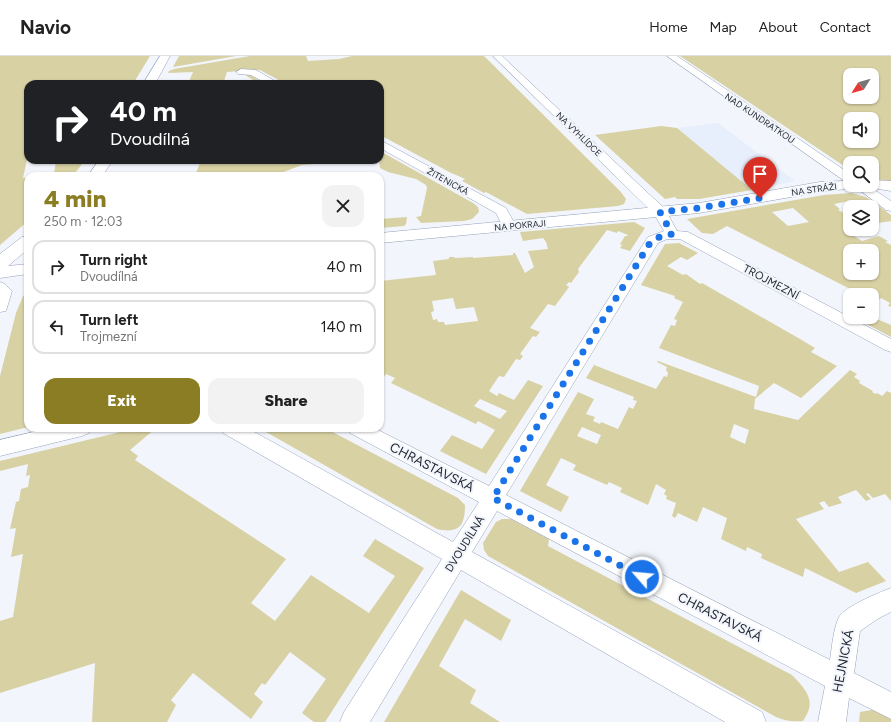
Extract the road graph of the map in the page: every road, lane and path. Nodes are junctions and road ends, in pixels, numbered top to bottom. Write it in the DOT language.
graph roads {
  1 [pos="165,56"];
  2 [pos="497,56"];
  3 [pos="671,56"];
  4 [pos="241,72"];
  5 [pos="151,80"];
  6 [pos="268,80"];
  7 [pos="384,145"];
  8 [pos="843,174"];
  9 [pos="879,185"];
  10 [pos="843,186"];
  11 [pos="891,186"];
  12 [pos="869,192"];
  13 [pos="891,207"];
  14 [pos="660,212"];
  15 [pos="509,226"];
  16 [pos="672,234"];
  17 [pos="384,238"];
  18 [pos="24,244"];
  19 [pos="0,263"];
  20 [pos="24,269"];
  21 [pos="0,272"];
  22 [pos="0,287"];
  23 [pos="0,307"];
  24 [pos="891,346"];
  25 [pos="66,432"];
  26 [pos="237,432"];
  27 [pos="365,432"];
  28 [pos="0,448"];
  29 [pos="493,498"];
  30 [pos="457,556"];
  31 [pos="891,600"];
  32 [pos="839,679"];
  33 [pos="891,706"];
  34 [pos="354,722"];
  35 [pos="752,722"];
  36 [pos="832,722"];
  1 -- 5 [label="street"];
  2 -- 14 [label="street, NA VYHLÍDCE"];
  3 -- 8 [label="street, NAD KUNDRATKOU"];
  4 -- 6 [label="street"];
  7 -- 15 [label="street, ŽITENICKÁ"];
  9 -- 11 [label="street"];
  10 -- 14 [label="street, NA STRÁŽI"];
  12 -- 13 [label="street"];
  14 -- 15 [label="street, NA POKRAJI"];
  14 -- 16 [label="street"];
  15 -- 17 [label="street, NA POKRAJI"];
  16 -- 24 [label="street, TROJMEZNÍ"];
  16 -- 29 [label="street, DVOUDÍLNÁ"];
  18 -- 19 [label="street"];
  20 -- 21 [label="street"];
  22 -- 23 [label="street"];
  25 -- 28 [label="street"];
  26 -- 30 [label="street"];
  27 -- 29 [label="street, CHRASTAVSKÁ"];
  29 -- 30 [label="street, DVOUDÍLNÁ"];
  29 -- 32 [label="street, CHRASTAVSKÁ"];
  30 -- 34 [label="street, DVOUDÍLNÁ"];
  30 -- 35 [label="street"];
  31 -- 32 [label="street, HEJNICKÁ"];
  32 -- 33 [label="street, CHRASTAVSKÁ"];
  32 -- 36 [label="street, HEJNICKÁ"];
}
